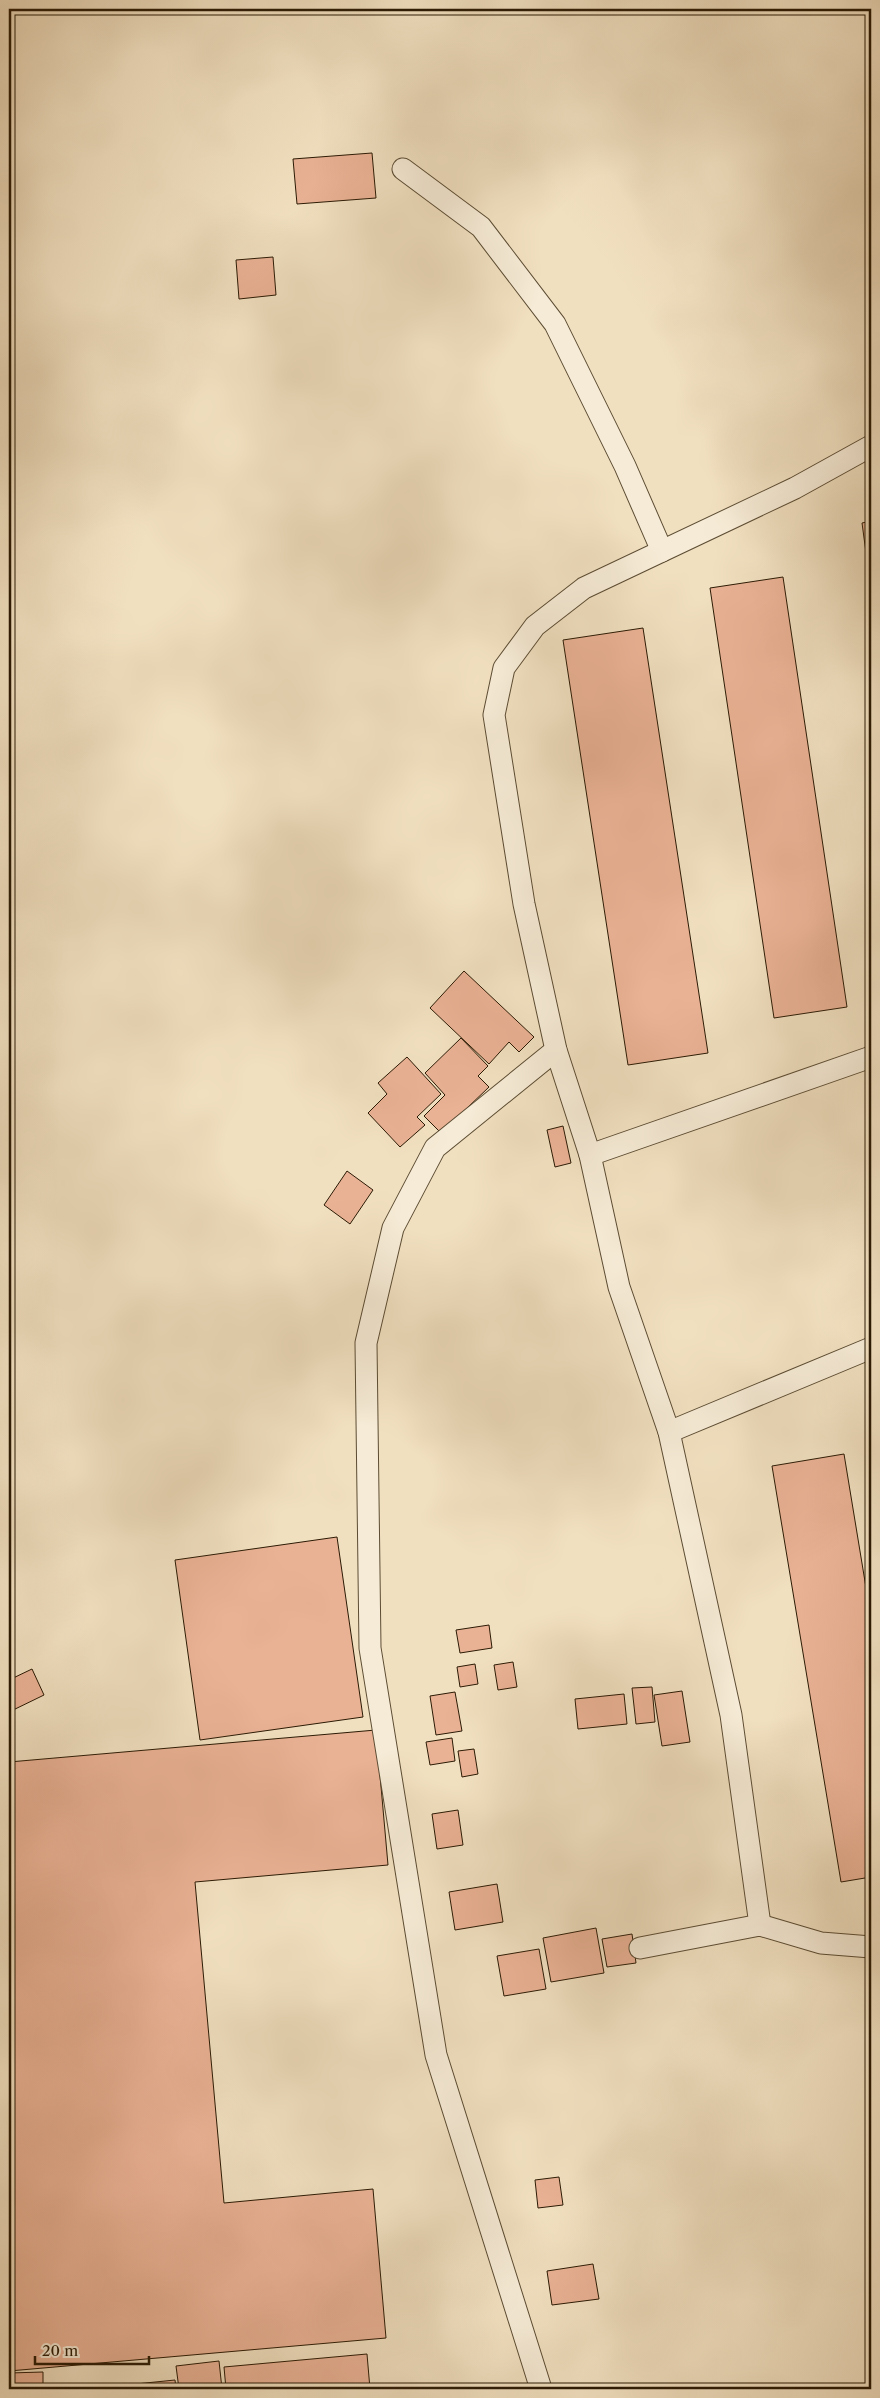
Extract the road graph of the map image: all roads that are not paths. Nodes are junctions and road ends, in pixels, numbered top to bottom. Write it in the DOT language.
graph roads {
  1 [pos="404,169"];
  2 [pos="871,446"];
  3 [pos="662,551"];
  4 [pos="556,1050"];
  5 [pos="871,1057"];
  6 [pos="590,1155"];
  7 [pos="871,1348"];
  8 [pos="669,1432"];
  9 [pos="760,1925"];
  10 [pos="871,1946"];
  11 [pos="640,1948"];
  12 [pos="541,2389"];
  1 -- 3 [label="lane"];
  2 -- 3 [label="lane"];
  3 -- 4 [label="lane"];
  4 -- 6 [label="lane"];
  4 -- 12 [label="lane"];
  5 -- 6 [label="lane"];
  6 -- 8 [label="lane"];
  7 -- 8 [label="lane"];
  8 -- 9 [label="lane"];
  9 -- 10 [label="lane"];
  9 -- 11 [label="lane"];
}
